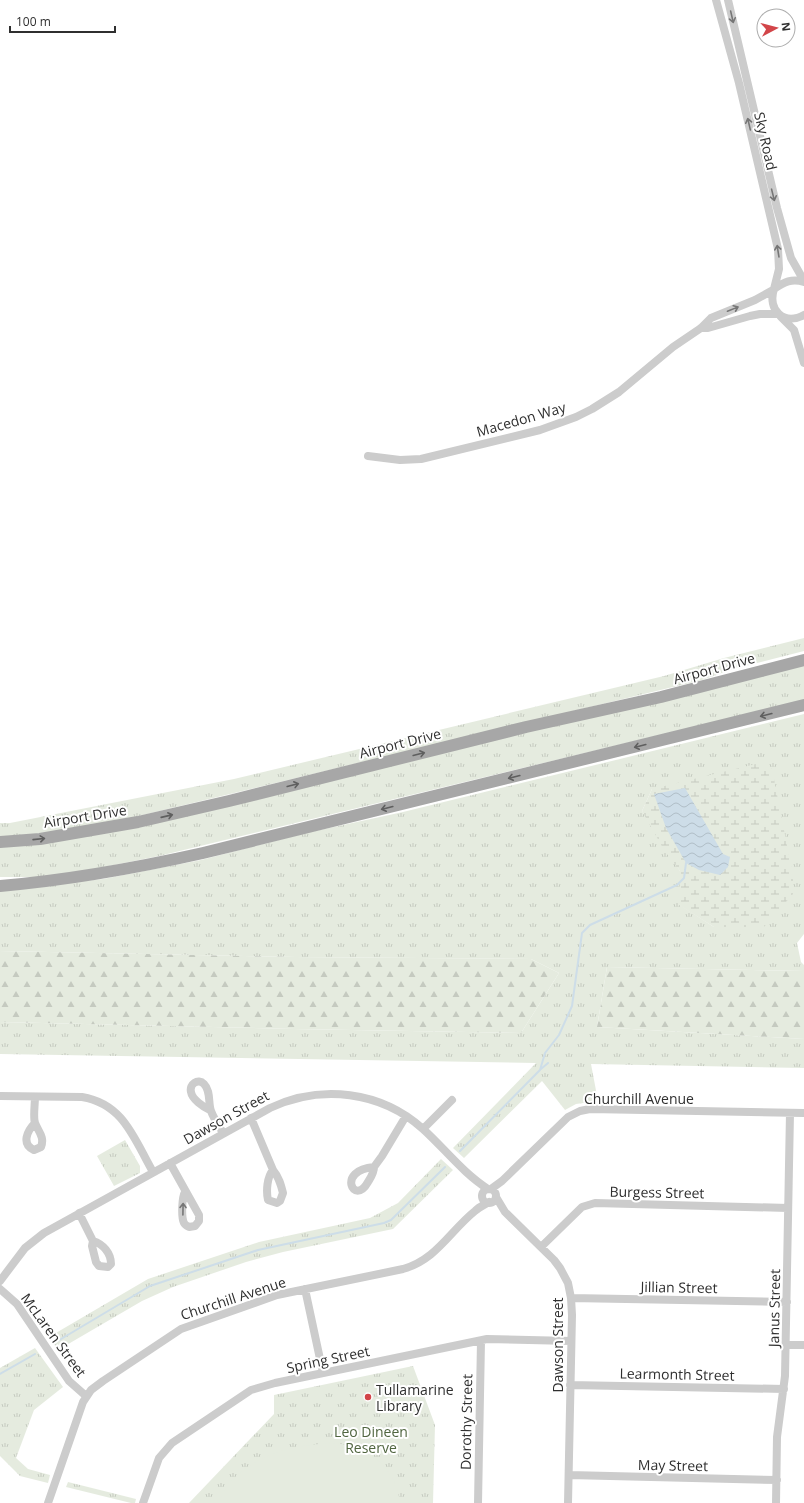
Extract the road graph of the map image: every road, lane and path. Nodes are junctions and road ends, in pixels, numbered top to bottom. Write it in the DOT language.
graph roads {
  1 [pos="716,0"];
  2 [pos="728,0"];
  3 [pos="804,282"];
  4 [pos="774,290"];
  5 [pos="778,314"];
  6 [pos="804,315"];
  7 [pos="701,328"];
  8 [pos="804,363"];
  9 [pos="368,456"];
  10 [pos="804,660"];
  11 [pos="804,705"];
  12 [pos="0,842"];
  13 [pos="0,886"];
  14 [pos="0,1096"];
  15 [pos="36,1097"];
  16 [pos="452,1100"];
  17 [pos="210,1110"];
  18 [pos="790,1113"];
  19 [pos="804,1113"];
  20 [pos="406,1116"];
  21 [pos="251,1118"];
  22 [pos="35,1123"];
  23 [pos="423,1129"];
  24 [pos="223,1133"];
  25 [pos="170,1163"];
  26 [pos="374,1167"];
  27 [pos="273,1170"];
  28 [pos="153,1172"];
  29 [pos="184,1192"];
  30 [pos="489,1196"];
  31 [pos="788,1208"];
  32 [pos="79,1214"];
  33 [pos="93,1241"];
  34 [pos="541,1247"];
  35 [pos="0,1281"];
  36 [pos="0,1289"];
  37 [pos="305,1289"];
  38 [pos="571,1298"];
  39 [pos="787,1302"];
  40 [pos="571,1340"];
  41 [pos="481,1341"];
  42 [pos="786,1345"];
  43 [pos="804,1345"];
  44 [pos="323,1373"];
  45 [pos="570,1385"];
  46 [pos="784,1389"];
  47 [pos="86,1396"];
  48 [pos="569,1475"];
  49 [pos="777,1480"];
  50 [pos="48,1503"];
  51 [pos="143,1503"];
  52 [pos="478,1503"];
  53 [pos="568,1503"];
  54 [pos="776,1503"];
  4 -- 1 [label="street, Sky Road, one-way"];
  2 -- 3 [label="street, Sky Road, one-way"];
  3 -- 4 [label="street, Macedon Way"];
  4 -- 5 [label="street"];
  7 -- 4 [label="street, Macedon Way, one-way"];
  5 -- 6 [label="street, Macedon Way"];
  5 -- 7 [label="street, Macedon Way"];
  5 -- 8 [label="street"];
  7 -- 9 [label="street, Macedon Way"];
  12 -- 10 [label="main road, Airport Drive, one-way"];
  11 -- 13 [label="main road, one-way"];
  14 -- 15 [label="street"];
  15 -- 22 [label="street"];
  15 -- 28 [label="street"];
  16 -- 23 [label="street"];
  17 -- 24 [label="street"];
  18 -- 19 [label="street, Churchill Avenue"];
  18 -- 30 [label="street, Churchill Avenue"];
  18 -- 31 [label="street, Janus Street"];
  20 -- 21 [label="street, Dawson Street"];
  20 -- 23 [label="street, Dawson Street"];
  20 -- 26 [label="street"];
  21 -- 24 [label="street, Dawson Street"];
  21 -- 27 [label="street"];
  23 -- 30 [label="street, Dawson Street"];
  24 -- 25 [label="street, Dawson Street"];
  25 -- 28 [label="street, Dawson Street"];
  25 -- 29 [label="street"];
  28 -- 32 [label="street, Dawson Street"];
  30 -- 34 [label="street, Dawson Street"];
  30 -- 37 [label="street, Churchill Avenue"];
  31 -- 34 [label="street, Burgess Street"];
  31 -- 39 [label="street, Janus Street"];
  32 -- 33 [label="street"];
  32 -- 35 [label="street, Dawson Street"];
  34 -- 38 [label="street, Dawson Street"];
  36 -- 47 [label="street, McLaren Street"];
  37 -- 44 [label="street"];
  37 -- 47 [label="street, Churchill Avenue"];
  38 -- 39 [label="street, Jillian Street"];
  38 -- 40 [label="street, Dawson Street"];
  39 -- 42 [label="street, Janus Street"];
  40 -- 41 [label="street, Spring Street"];
  40 -- 45 [label="street, Dawson Street"];
  41 -- 44 [label="street, Spring Street"];
  41 -- 52 [label="street, Dorothy Street"];
  42 -- 43 [label="street"];
  42 -- 46 [label="street, Janus Street"];
  44 -- 51 [label="street, Spring Street"];
  45 -- 46 [label="street, Learmonth Street"];
  45 -- 48 [label="street, Dawson Street"];
  46 -- 49 [label="street, Janus Street"];
  47 -- 50 [label="street, Churchill Avenue"];
  48 -- 49 [label="street, May Street"];
  48 -- 53 [label="street, Dawson Street"];
  49 -- 54 [label="street, Janus Street"];
}
